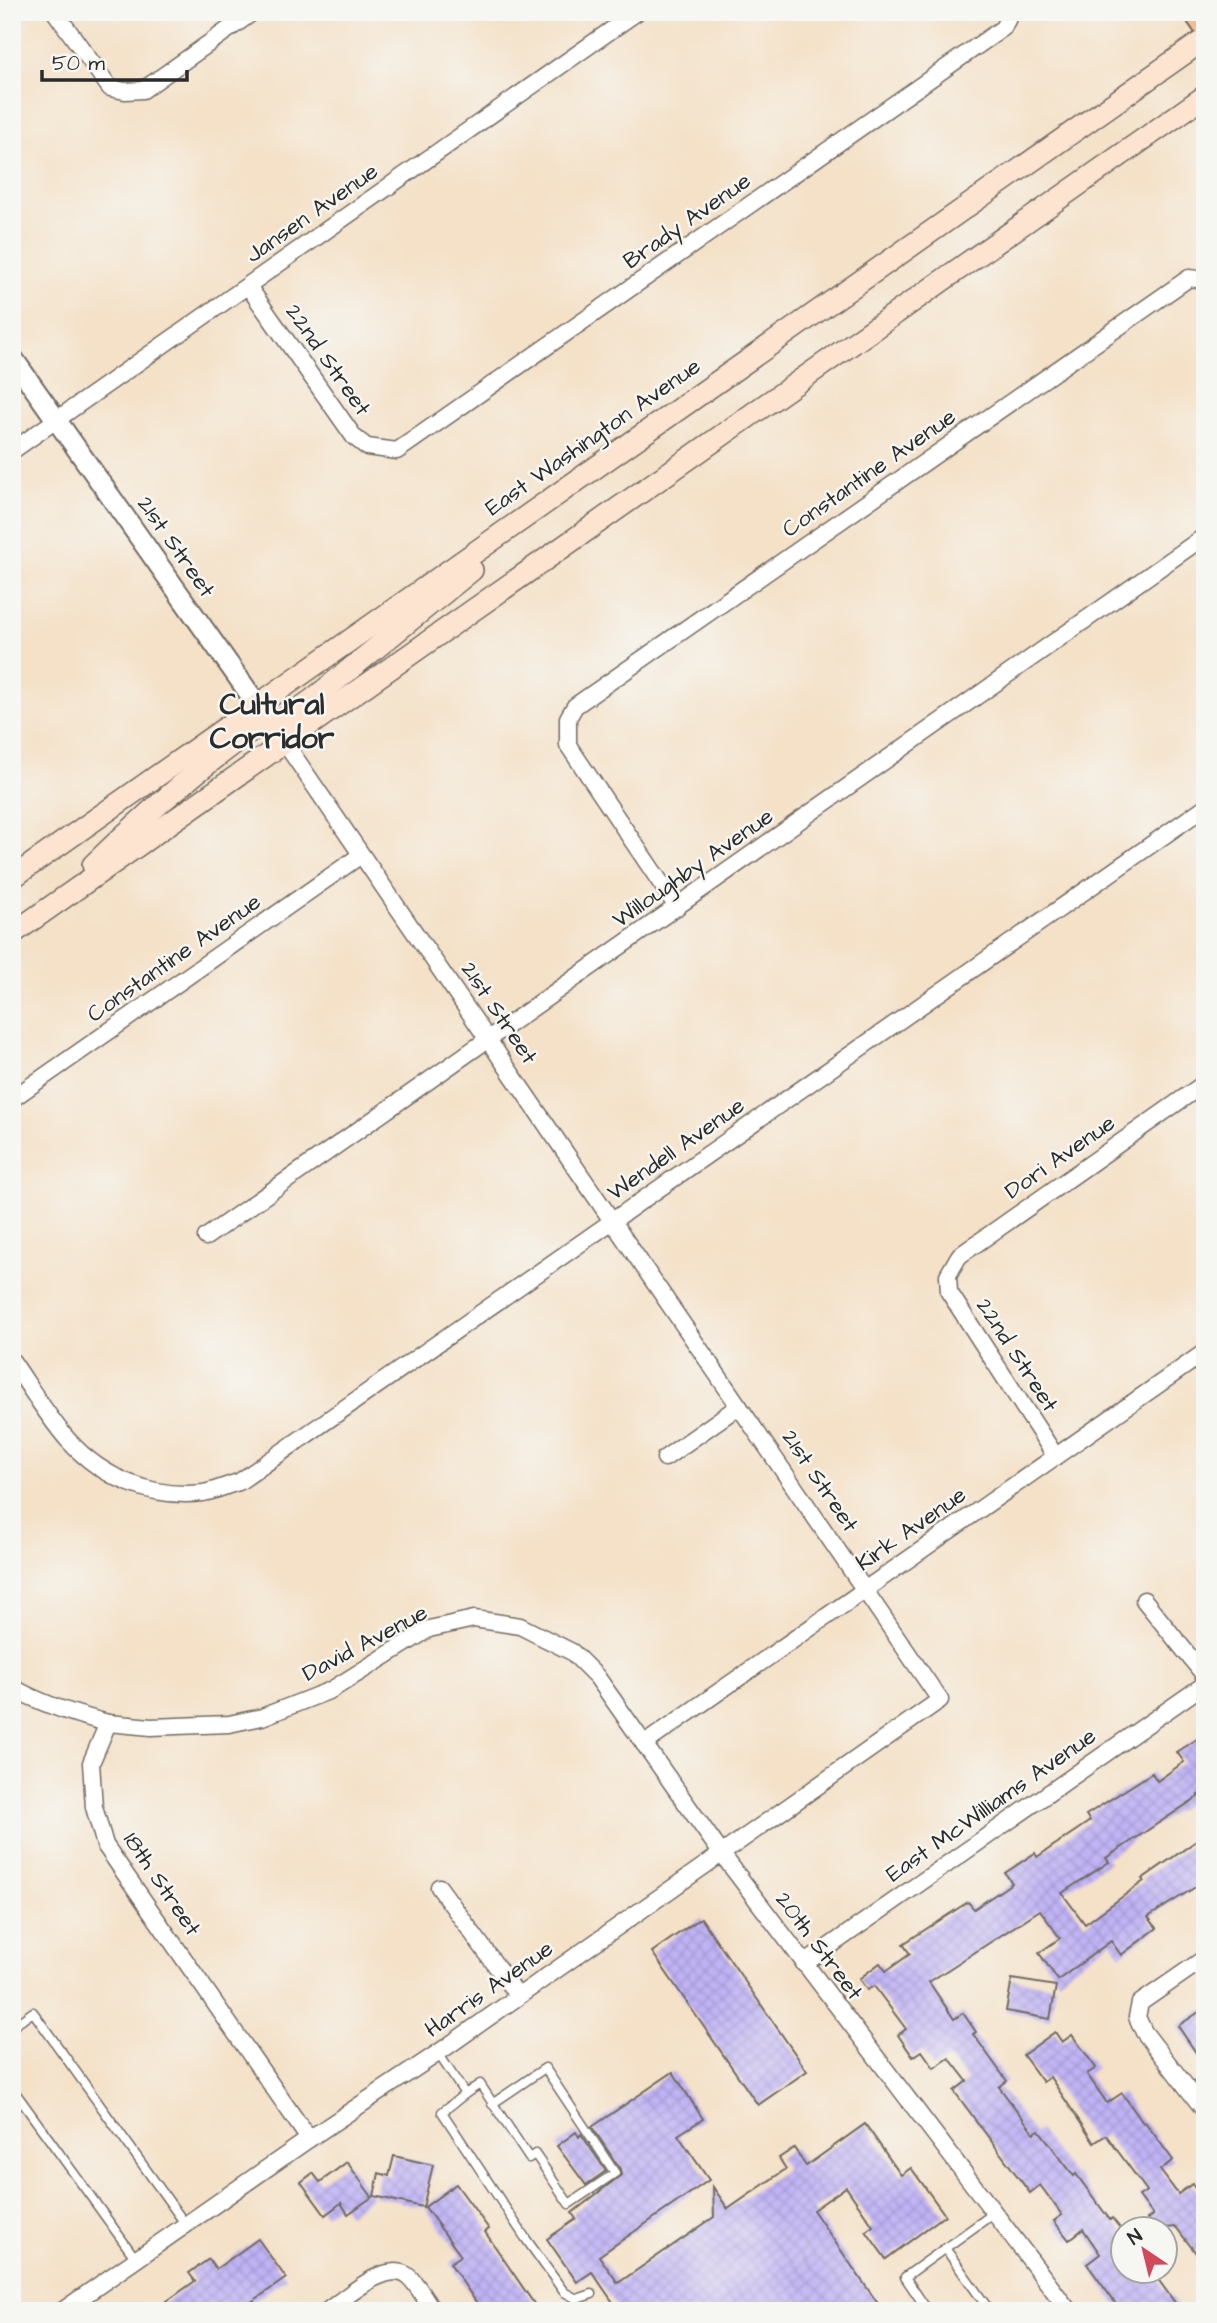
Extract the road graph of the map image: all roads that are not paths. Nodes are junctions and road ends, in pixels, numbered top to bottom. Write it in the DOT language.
graph roads {
  1 [pos="55,12"];
  2 [pos="253,12"];
  3 [pos="637,12"];
  4 [pos="1011,12"];
  5 [pos="1196,12"];
  6 [pos="1205,25"];
  7 [pos="1205,39"];
  8 [pos="1205,96"];
  9 [pos="1204,279"];
  10 [pos="248,286"];
  11 [pos="12,357"];
  12 [pos="57,420"];
  13 [pos="379,450"];
  14 [pos="12,451"];
  15 [pos="1205,536"];
  16 [pos="271,723"];
  17 [pos="1205,807"];
  18 [pos="361,855"];
  19 [pos="12,878"];
  20 [pos="677,907"];
  21 [pos="50,908"];
  22 [pos="12,934"];
  23 [pos="487,1039"];
  24 [pos="1205,1083"];
  25 [pos="12,1099"];
  26 [pos="612,1221"];
  27 [pos="206,1237"];
  28 [pos="948,1275"];
  29 [pos="1205,1352"];
  30 [pos="12,1361"];
  31 [pos="739,1406"];
  32 [pos="1056,1457"];
  33 [pos="665,1458"];
  34 [pos="864,1590"];
  35 [pos="1144,1600"];
  36 [pos="520,1626"];
  37 [pos="1205,1676"];
  38 [pos="1205,1684"];
  39 [pos="12,1687"];
  40 [pos="940,1700"];
  41 [pos="108,1723"];
  42 [pos="644,1744"];
  43 [pos="721,1853"];
  44 [pos="439,1887"];
  45 [pos="1205,1958"];
  46 [pos="804,1964"];
  47 [pos="518,1996"];
  48 [pos="12,2026"];
  49 [pos="438,2053"];
  50 [pos="12,2088"];
  51 [pos="465,2094"];
  52 [pos="492,2104"];
  53 [pos="1205,2112"];
  54 [pos="309,2139"];
  55 [pos="994,2213"];
  56 [pos="186,2225"];
  57 [pos="945,2248"];
  58 [pos="136,2259"];
  59 [pos="592,2294"];
  60 [pos="62,2311"];
  61 [pos="327,2311"];
  62 [pos="433,2311"];
  63 [pos="928,2311"];
  64 [pos="990,2311"];
  65 [pos="1069,2311"];
  1 -- 2 [label="street"];
  3 -- 10 [label="street, Jansen Avenue"];
  4 -- 13 [label="street, Brady Avenue"];
  5 -- 6 [label="main road"];
  7 -- 16 [label="main road, East Washington Avenue"];
  8 -- 16 [label="main road, East Washington Avenue"];
  9 -- 20 [label="street, Constantine Avenue"];
  10 -- 12 [label="street, Jansen Avenue"];
  10 -- 13 [label="street, 22nd Street"];
  11 -- 12 [label="street, 21st Street"];
  12 -- 14 [label="street, Jansen Avenue"];
  12 -- 16 [label="street, 21st Street"];
  15 -- 20 [label="street, Willoughby Avenue"];
  16 -- 18 [label="street, 21st Street"];
  16 -- 19 [label="main road, East Washington Avenue"];
  16 -- 21 [label="main road, East Washington Avenue"];
  16 -- 21 [label="main road"];
  17 -- 26 [label="street, Wendell Avenue"];
  18 -- 23 [label="street, 21st Street"];
  18 -- 25 [label="street, Constantine Avenue"];
  20 -- 23 [label="street, Willoughby Avenue"];
  21 -- 22 [label="main road, East Washington Avenue"];
  23 -- 26 [label="street, 21st Street"];
  23 -- 27 [label="street, Willoughby Avenue"];
  24 -- 28 [label="street, Dori Avenue"];
  26 -- 30 [label="street, Wendell Avenue"];
  26 -- 31 [label="street, 21st Street"];
  28 -- 32 [label="street, 22nd Street"];
  29 -- 32 [label="street, Kirk Avenue"];
  31 -- 33 [label="street"];
  31 -- 34 [label="street, 21st Street"];
  32 -- 34 [label="street, Kirk Avenue"];
  34 -- 40 [label="street, 21st Street"];
  34 -- 42 [label="street, Kirk Avenue"];
  35 -- 37 [label="street"];
  36 -- 41 [label="street, David Avenue"];
  36 -- 42 [label="street, 20th Street"];
  38 -- 46 [label="street, East McWilliams Avenue"];
  39 -- 41 [label="street"];
  40 -- 43 [label="street, Harris Avenue"];
  41 -- 54 [label="street, 18th Street"];
  42 -- 43 [label="street, 20th Street"];
  43 -- 46 [label="street, 20th Street"];
  43 -- 47 [label="street, Harris Avenue"];
  44 -- 47 [label="street"];
  45 -- 53 [label="street"];
  46 -- 55 [label="street, 20th Street"];
  47 -- 49 [label="street, Harris Avenue"];
  48 -- 56 [label="lane"];
  49 -- 51 [label="lane"];
  49 -- 54 [label="street, Harris Avenue"];
  50 -- 58 [label="lane"];
  51 -- 52 [label="lane"];
  51 -- 59 [label="lane"];
  52 -- 52 [label="lane"];
  54 -- 56 [label="street, Harris Avenue"];
  55 -- 57 [label="lane"];
  55 -- 65 [label="street, 20th Street"];
  56 -- 58 [label="street, Harris Avenue"];
  57 -- 63 [label="lane"];
  57 -- 64 [label="lane"];
  58 -- 60 [label="street, Harris Avenue"];
  61 -- 62 [label="street"];
}
